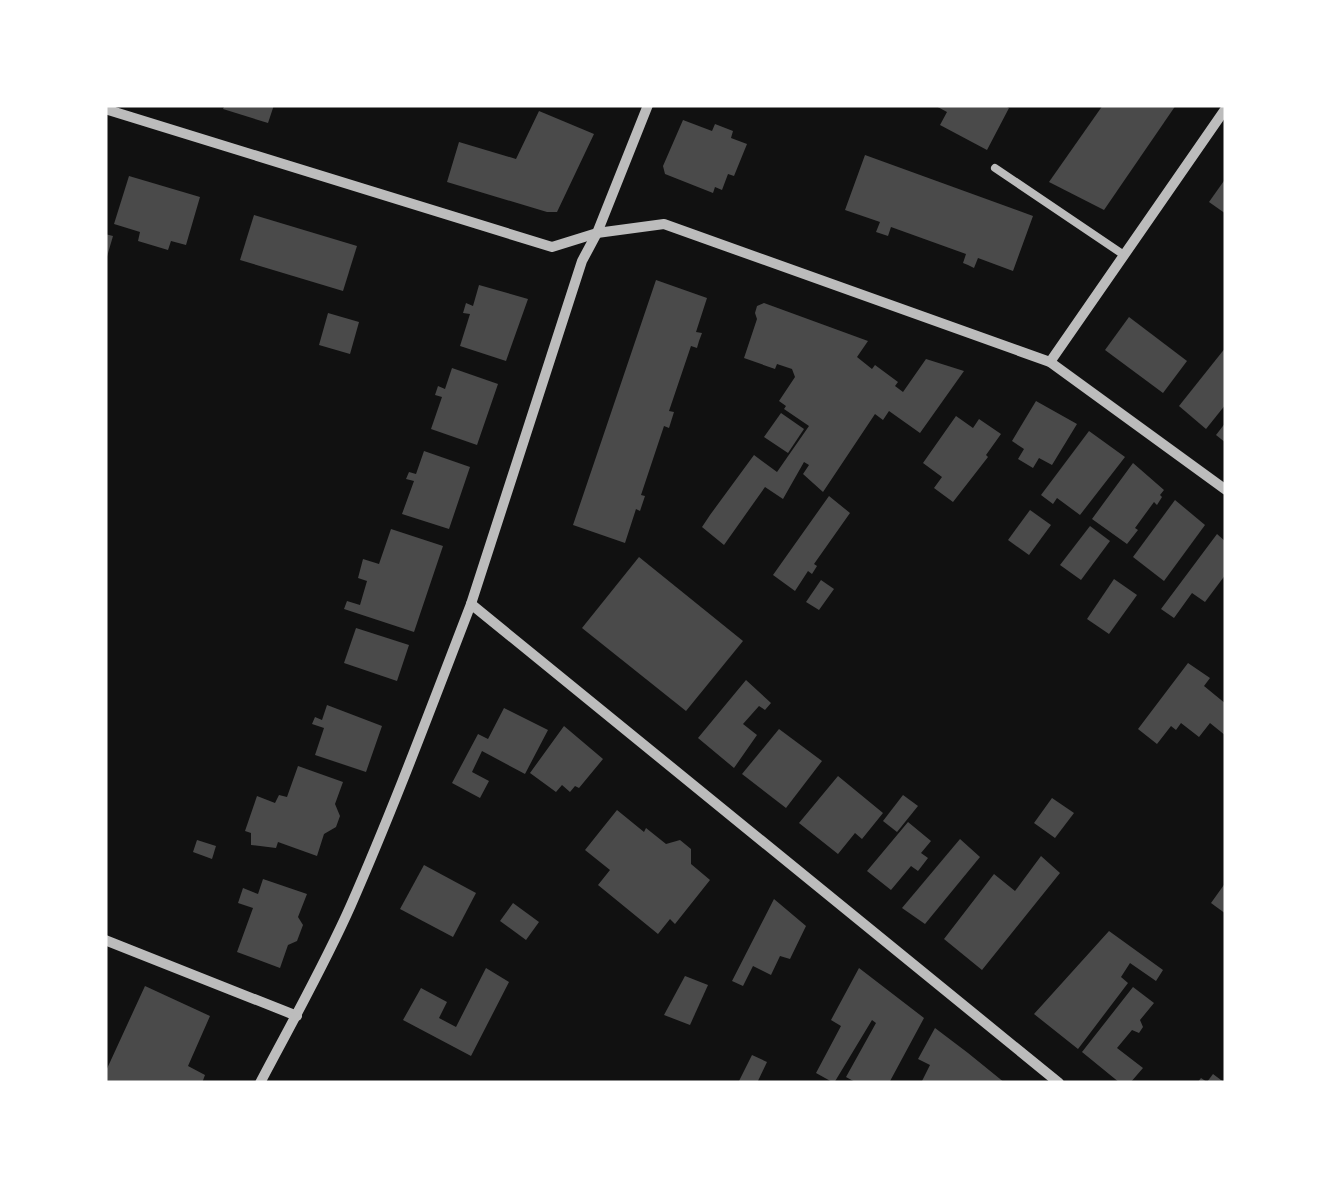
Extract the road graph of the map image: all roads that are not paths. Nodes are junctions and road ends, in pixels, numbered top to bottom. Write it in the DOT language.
graph roads {
  1 [pos="648,105"];
  2 [pos="1226,108"];
  3 [pos="105,109"];
  4 [pos="995,168"];
  5 [pos="597,232"];
  6 [pos="1124,255"];
  7 [pos="1050,362"];
  8 [pos="1226,490"];
  9 [pos="471,604"];
  10 [pos="105,940"];
  11 [pos="297,1016"];
  12 [pos="260,1083"];
  13 [pos="1059,1083"];
  1 -- 5 [label="street"];
  2 -- 6 [label="street"];
  3 -- 5 [label="street"];
  4 -- 6 [label="lane"];
  5 -- 7 [label="street"];
  5 -- 9 [label="street"];
  6 -- 7 [label="street"];
  7 -- 8 [label="street"];
  9 -- 11 [label="street"];
  9 -- 13 [label="street"];
  10 -- 11 [label="street"];
  11 -- 12 [label="street"];
}
